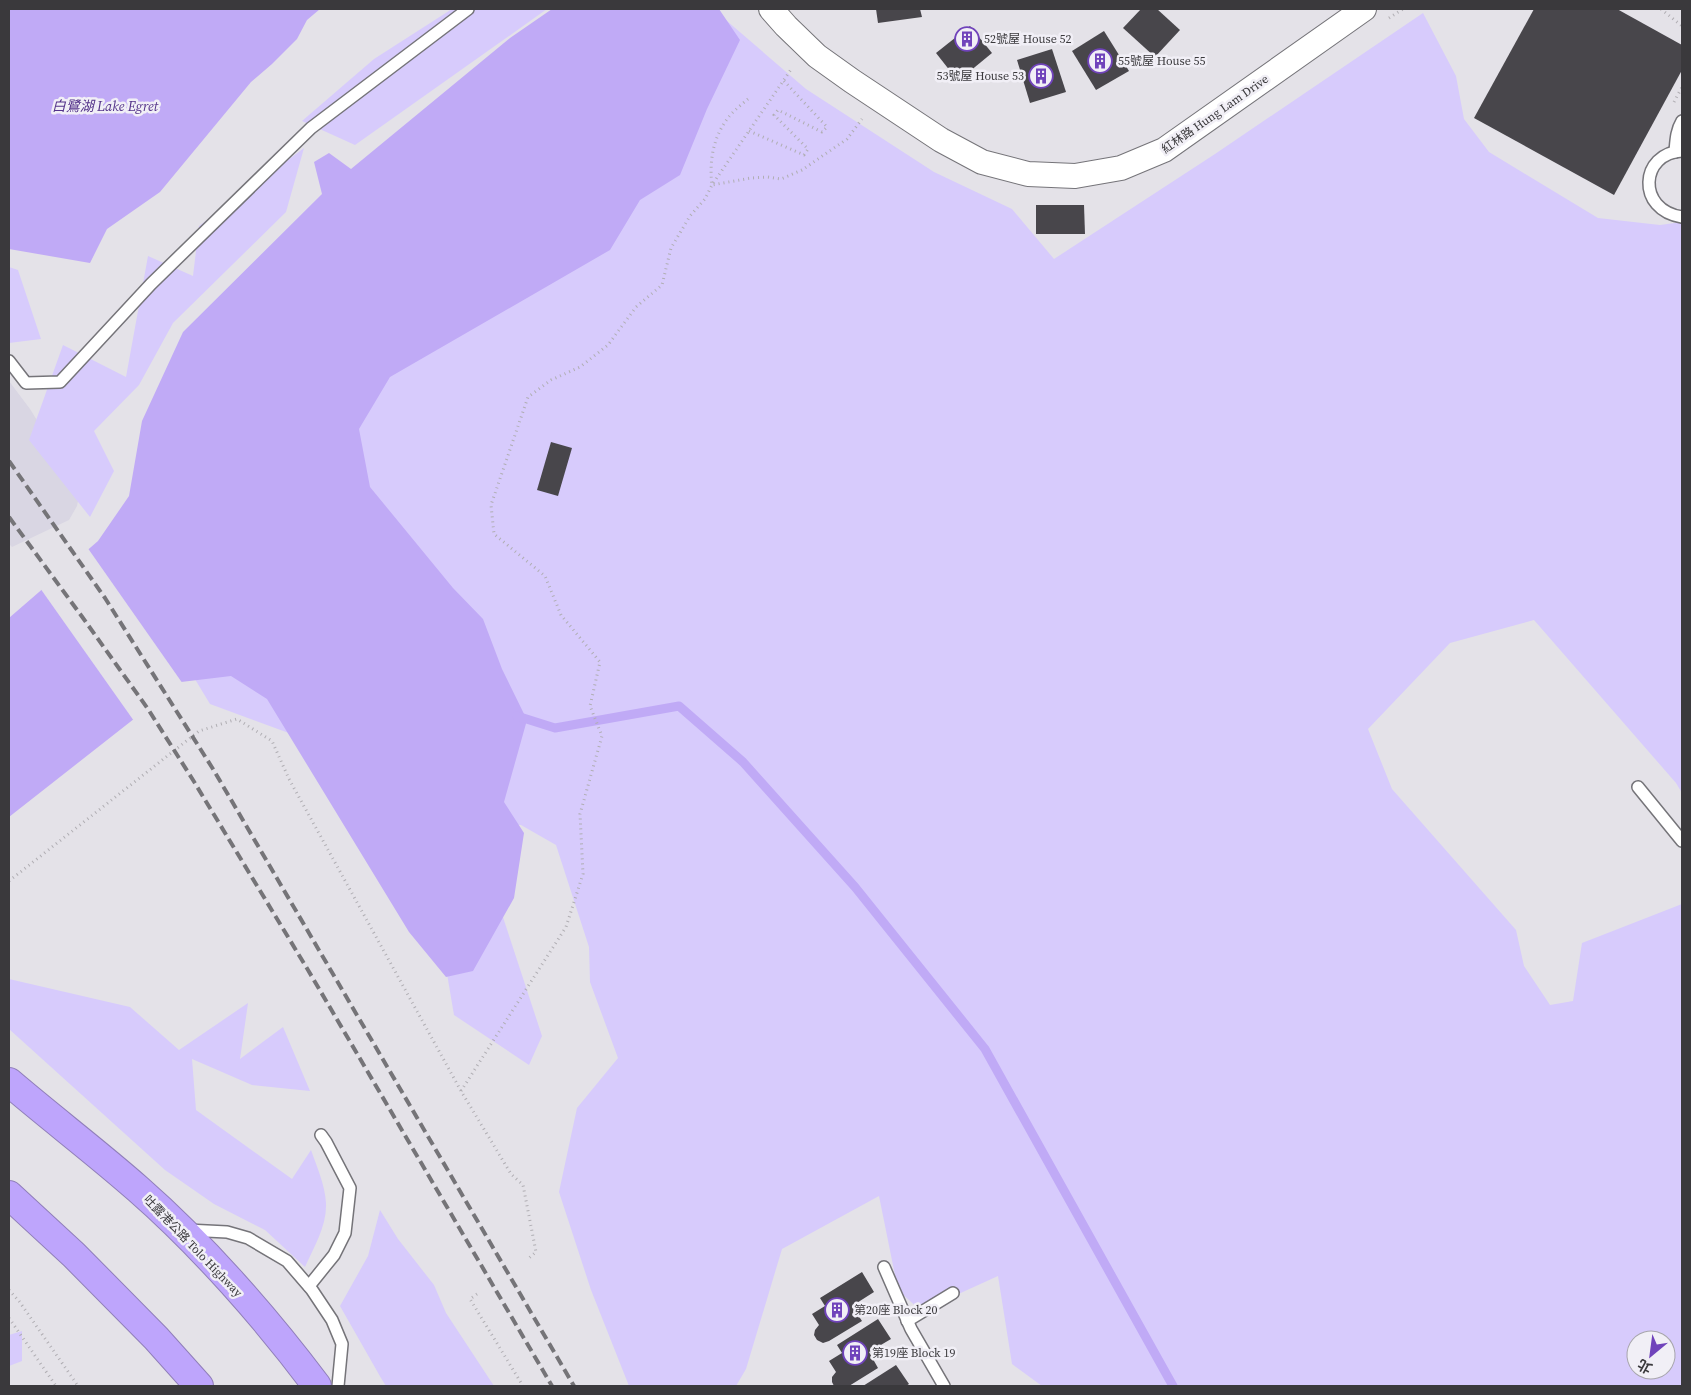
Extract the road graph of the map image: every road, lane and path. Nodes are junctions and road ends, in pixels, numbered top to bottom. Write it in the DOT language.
graph roads {
  1 [pos="468,9"];
  2 [pos="771,9"];
  3 [pos="1364,9"];
  4 [pos="1403,9"];
  5 [pos="1661,9"];
  6 [pos="1387,20"];
  7 [pos="1682,26"];
  8 [pos="799,69"];
  9 [pos="784,81"];
  10 [pos="748,99"];
  11 [pos="858,112"];
  12 [pos="1682,121"];
  13 [pos="749,130"];
  14 [pos="1679,151"];
  15 [pos="712,185"];
  16 [pos="1682,217"];
  17 [pos="9,360"];
  18 [pos="1638,787"];
  19 [pos="1682,841"];
  20 [pos="9,882"];
  21 [pos="9,1082"];
  22 [pos="461,1091"];
  23 [pos="321,1135"];
  24 [pos="9,1195"];
  25 [pos="181,1229"];
  26 [pos="528,1258"];
  27 [pos="884,1267"];
  28 [pos="309,1286"];
  29 [pos="9,1290"];
  30 [pos="953,1293"];
  31 [pos="477,1294"];
  32 [pos="9,1318"];
  33 [pos="907,1321"];
  34 [pos="56,1386"];
  35 [pos="78,1386"];
  36 [pos="199,1386"];
  37 [pos="317,1386"];
  38 [pos="338,1386"];
  39 [pos="522,1386"];
  40 [pos="944,1386"];
  1 -- 17 [label="lane"];
  2 -- 3 [label="street, 紅林路 Hung Lam Drive"];
  4 -- 6 [label="path"];
  5 -- 7 [label="path"];
  8 -- 9 [label="path"];
  9 -- 13 [label="path"];
  9 -- 13 [label="path"];
  10 -- 15 [label="path"];
  11 -- 15 [label="path"];
  12 -- 14 [label="lane"];
  13 -- 15 [label="path"];
  14 -- 16 [label="lane"];
  15 -- 22 [label="path"];
  18 -- 19 [label="lane"];
  20 -- 22 [label="path"];
  21 -- 25 [label="highway, 吐露港公路 Tolo Highway"];
  22 -- 26 [label="path"];
  23 -- 28 [label="lane"];
  24 -- 36 [label="highway"];
  25 -- 28 [label="lane"];
  25 -- 37 [label="highway, 吐露港公路 Tolo Highway"];
  27 -- 33 [label="lane"];
  28 -- 38 [label="lane"];
  29 -- 35 [label="path"];
  30 -- 33 [label="lane"];
  31 -- 39 [label="path"];
  32 -- 34 [label="path"];
  33 -- 40 [label="lane"];
}
